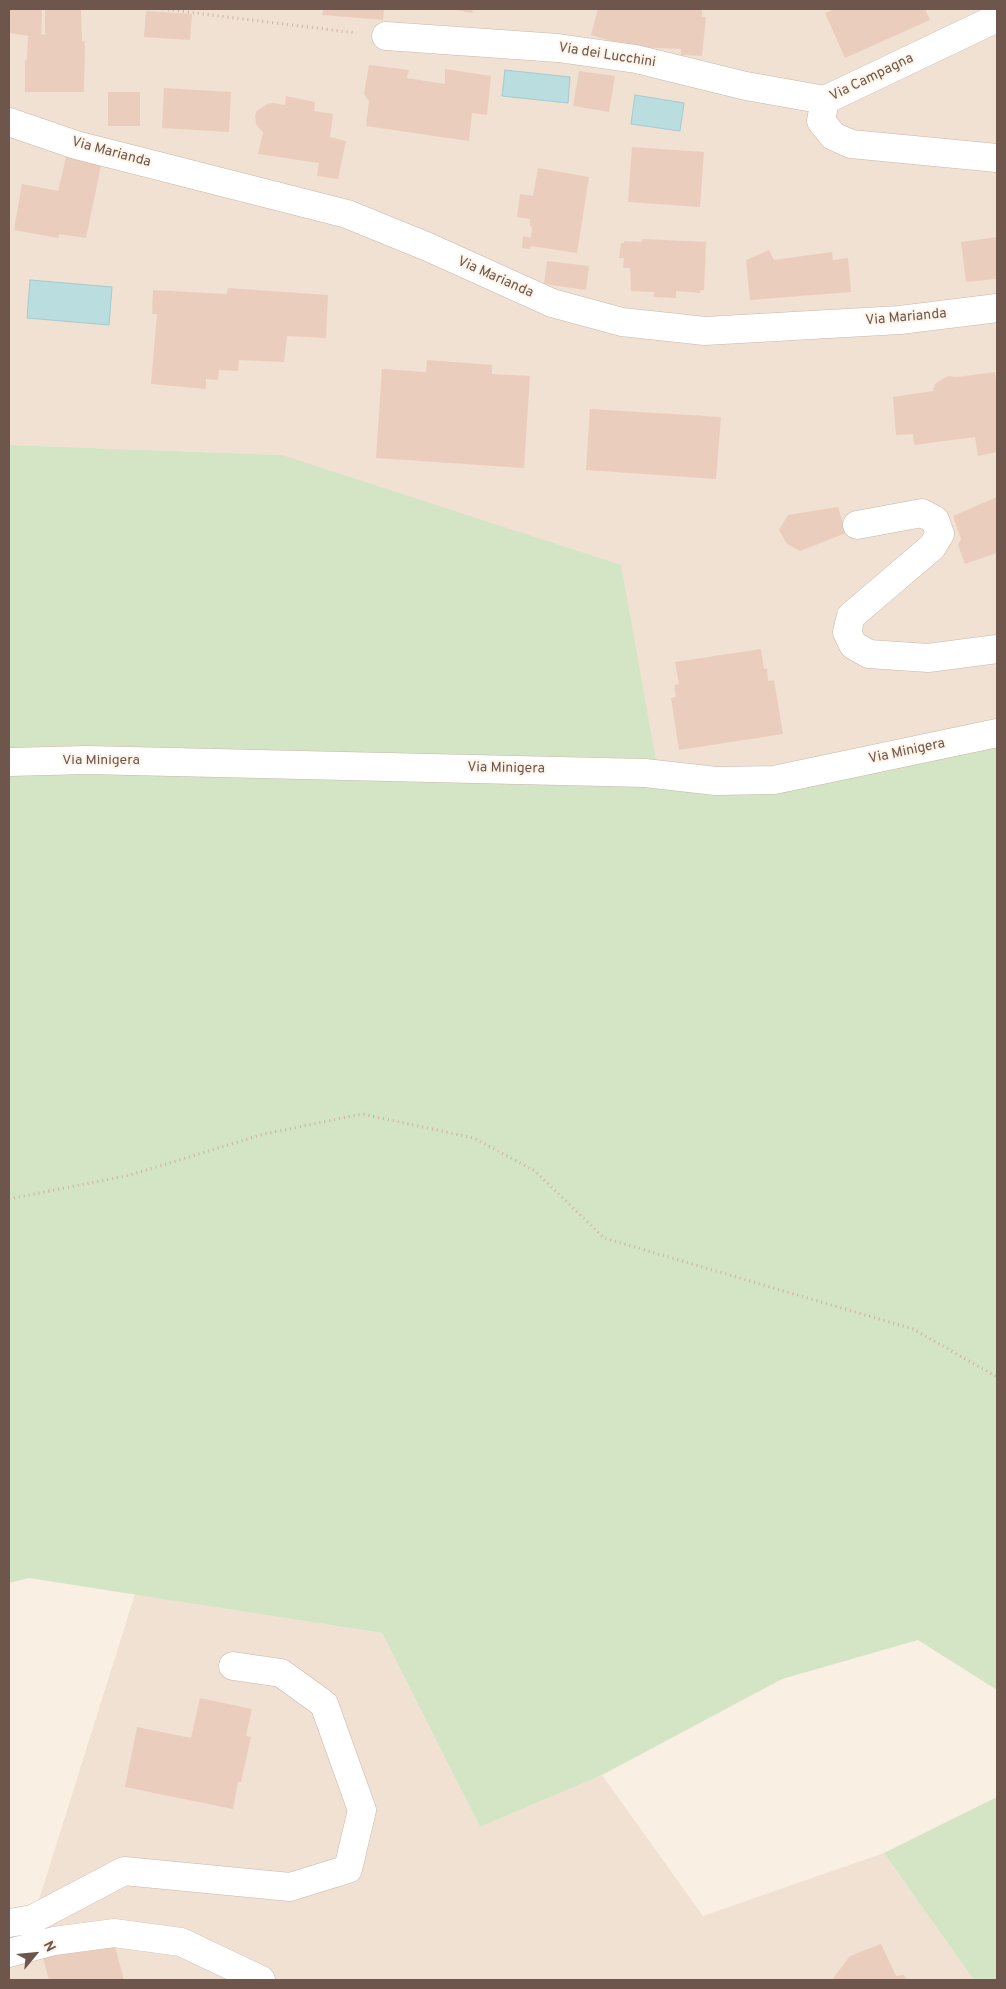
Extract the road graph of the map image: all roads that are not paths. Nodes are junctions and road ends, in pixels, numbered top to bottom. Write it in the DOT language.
graph roads {
  1 [pos="997,18"];
  2 [pos="386,36"];
  3 [pos="825,100"];
  4 [pos="9,122"];
  5 [pos="997,158"];
  6 [pos="997,308"];
  7 [pos="858,525"];
  8 [pos="997,649"];
  9 [pos="997,733"];
  10 [pos="9,762"];
  11 [pos="233,1666"];
  12 [pos="9,1923"];
  13 [pos="9,1954"];
  14 [pos="261,1980"];
  1 -- 3 [label="street, Via Campagna"];
  2 -- 3 [label="street, Via dei Lucchini"];
  3 -- 5 [label="street, Via Campagna"];
  4 -- 6 [label="street, Via Marianda"];
  7 -- 8 [label="street"];
  9 -- 10 [label="street, Via Minigera"];
  11 -- 12 [label="street"];
  13 -- 14 [label="street"];
}
